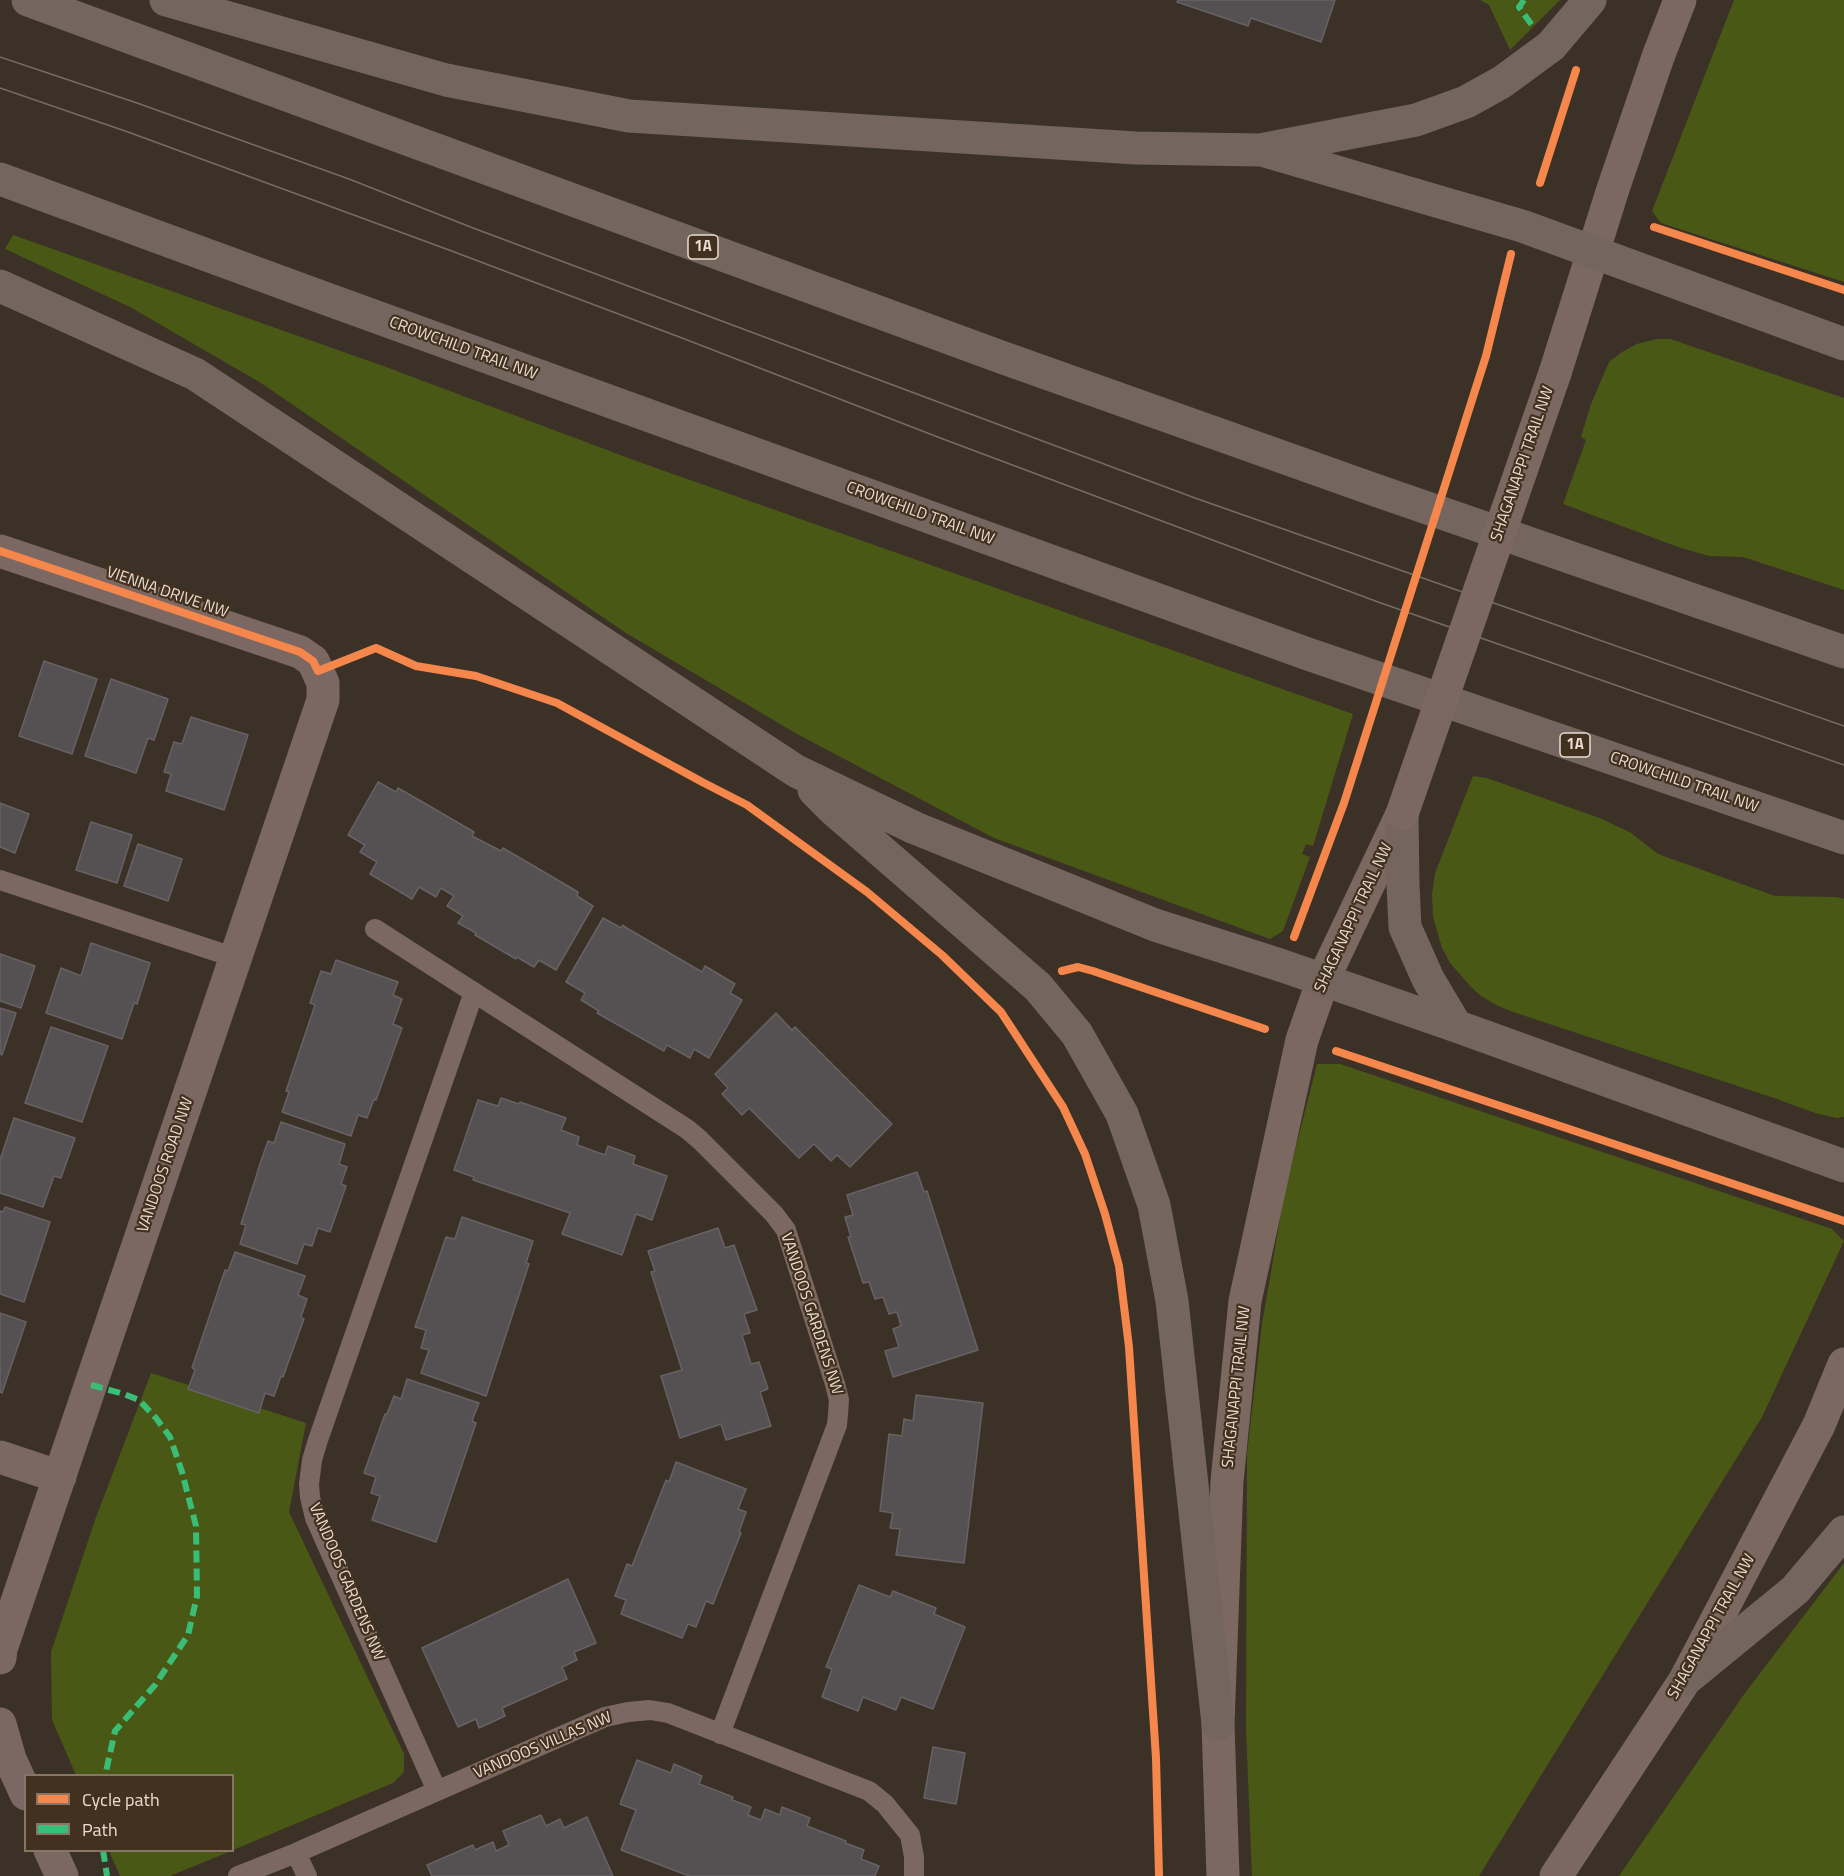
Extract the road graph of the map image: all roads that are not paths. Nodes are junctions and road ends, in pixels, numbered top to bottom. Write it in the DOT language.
graph roads {
  1 [pos="28,0"];
  2 [pos="166,0"];
  3 [pos="1590,0"];
  4 [pos="1680,0"];
  5 [pos="1260,150"];
  6 [pos="0,179"];
  7 [pos="1593,252"];
  8 [pos="0,286"];
  9 [pos="1844,344"];
  10 [pos="0,551"];
  11 [pos="1844,652"];
  12 [pos="318,670"];
  13 [pos="796,771"];
  14 [pos="1402,814"];
  15 [pos="1844,838"];
  16 [pos="0,880"];
  17 [pos="375,928"];
  18 [pos="236,958"];
  19 [pos="1323,980"];
  20 [pos="474,992"];
  21 [pos="1456,1026"];
  22 [pos="1844,1166"];
  23 [pos="1844,1364"];
  24 [pos="0,1457"];
  25 [pos="60,1477"];
  26 [pos="1844,1532"];
  27 [pos="0,1658"];
  28 [pos="1685,1680"];
  29 [pos="0,1724"];
  30 [pos="1218,1724"];
  31 [pos="720,1734"];
  32 [pos="24,1790"];
  33 [pos="437,1791"];
  34 [pos="50,1852"];
  35 [pos="296,1853"];
  36 [pos="62,1876"];
  37 [pos="238,1876"];
  38 [pos="307,1876"];
  39 [pos="914,1876"];
  40 [pos="1223,1876"];
  41 [pos="1556,1876"];
  1 -- 11 [label="highway, 1A"];
  2 -- 5 [label="highway"];
  3 -- 5 [label="highway"];
  4 -- 7 [label="main road, SHAGANAPPI TRAIL NW"];
  5 -- 7 [label="highway"];
  6 -- 15 [label="highway, CROWCHILD TRAIL NW / 1A"];
  7 -- 9 [label="highway"];
  7 -- 14 [label="main road, SHAGANAPPI TRAIL NW, bridge"];
  8 -- 13 [label="highway"];
  10 -- 12 [label="street, VIENNA DRIVE NW"];
  12 -- 18 [label="street, VANDOOS ROAD NW"];
  13 -- 19 [label="highway"];
  13 -- 30 [label="highway"];
  14 -- 19 [label="main road, SHAGANAPPI TRAIL NW"];
  14 -- 21 [label="highway"];
  16 -- 18 [label="lane"];
  17 -- 20 [label="lane, VANDOOS GARDENS NW"];
  18 -- 25 [label="street, VANDOOS ROAD NW"];
  19 -- 21 [label="highway"];
  19 -- 30 [label="main road, SHAGANAPPI TRAIL NW"];
  20 -- 31 [label="lane, VANDOOS GARDENS NW"];
  20 -- 33 [label="lane, VANDOOS GARDENS NW"];
  21 -- 22 [label="highway"];
  23 -- 28 [label="main road, SHAGANAPPI TRAIL NW"];
  24 -- 25 [label="street"];
  25 -- 27 [label="street, VANDOOS ROAD NW"];
  26 -- 28 [label="highway"];
  28 -- 41 [label="main road, SHAGANAPPI TRAIL NW"];
  29 -- 32 [label="street"];
  30 -- 40 [label="main road, SHAGANAPPI TRAIL NW"];
  31 -- 33 [label="lane, VANDOOS VILLAS NW"];
  31 -- 39 [label="lane, VANDOOS VILLAS NW"];
  33 -- 35 [label="lane, VANDOOS VILLAS NW"];
  34 -- 36 [label="street"];
  35 -- 37 [label="lane, VANDOOS VILLAS NW"];
  35 -- 38 [label="lane"];
}
